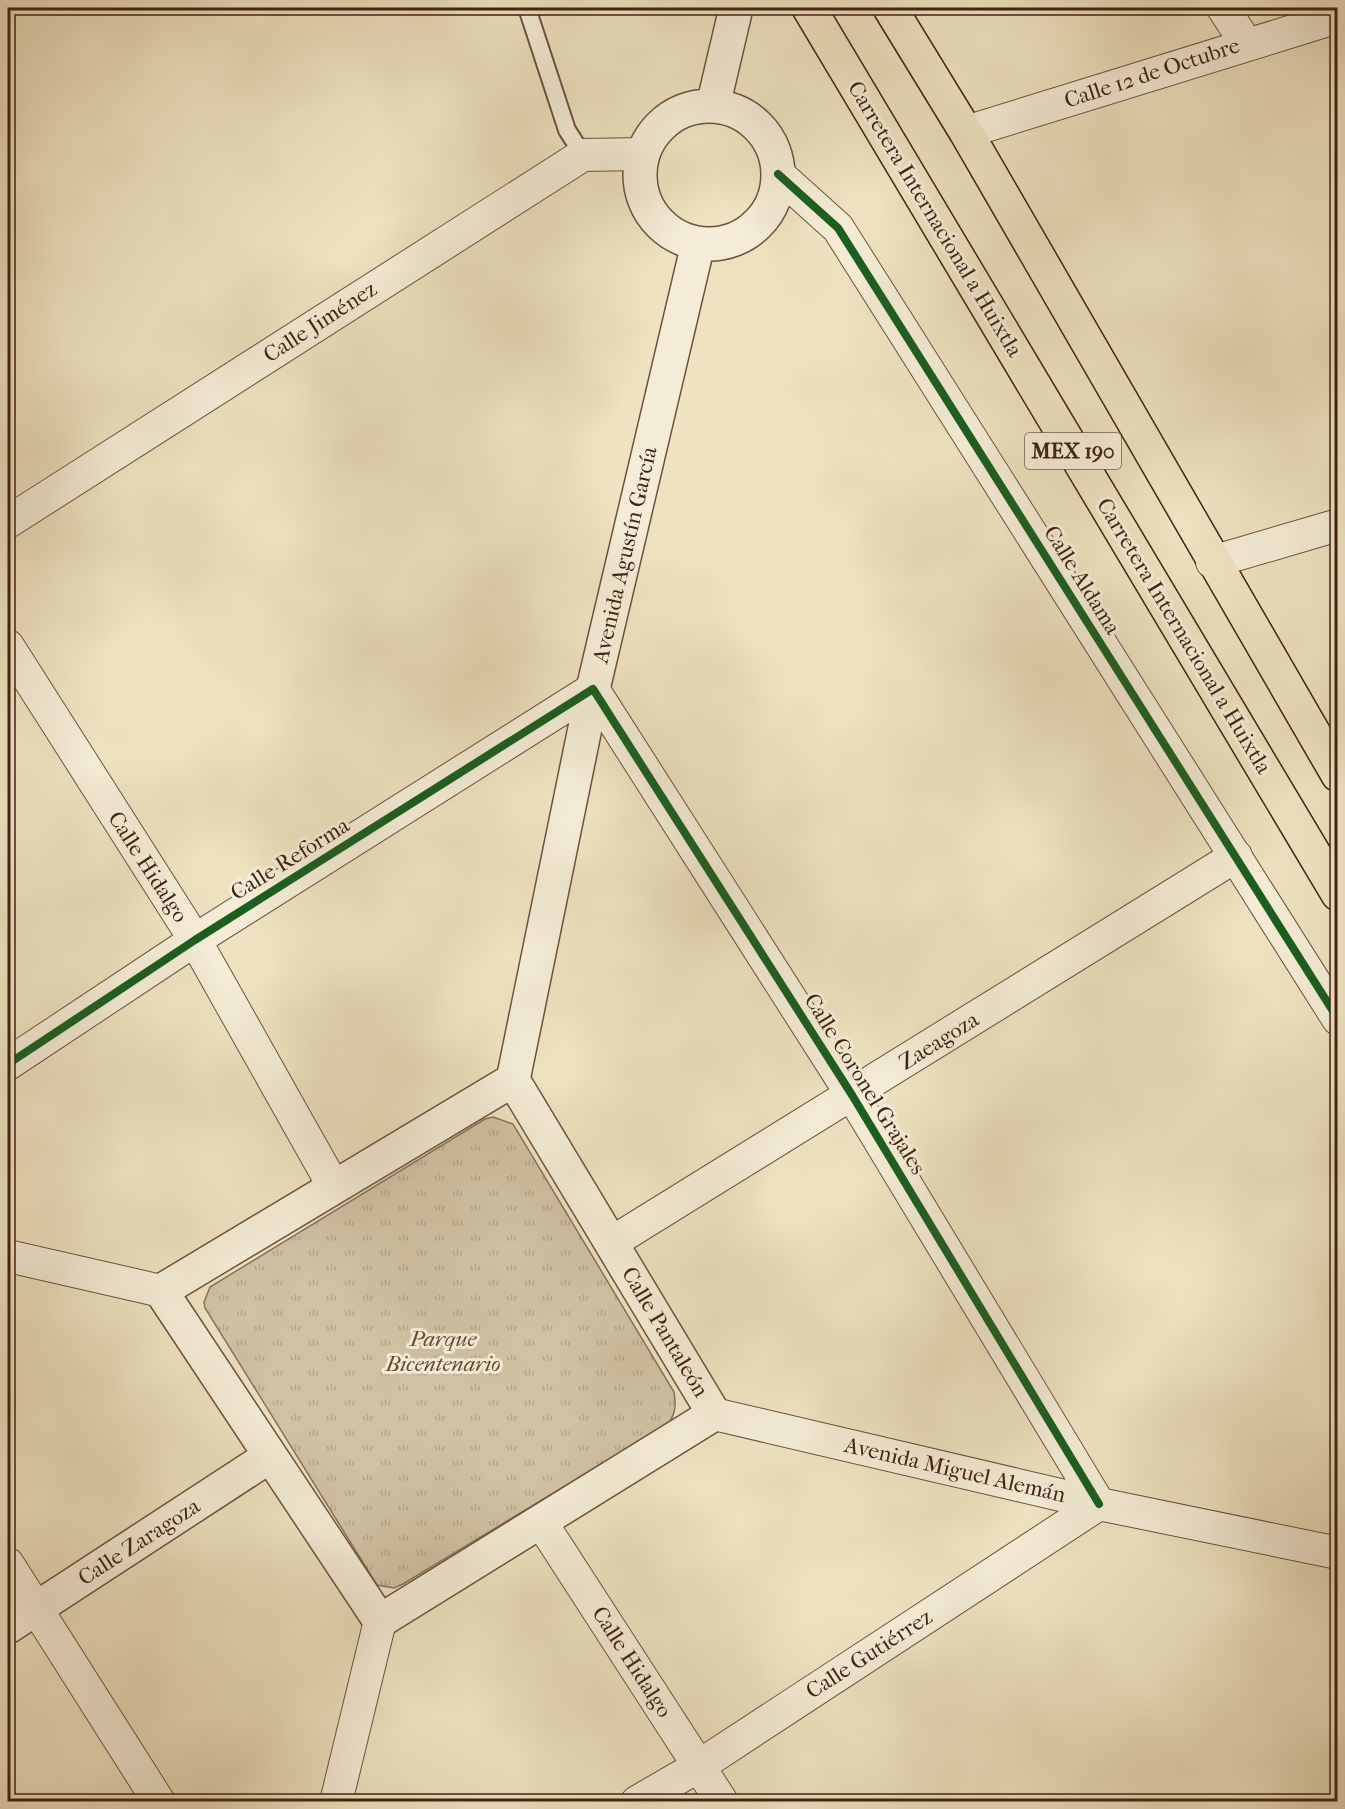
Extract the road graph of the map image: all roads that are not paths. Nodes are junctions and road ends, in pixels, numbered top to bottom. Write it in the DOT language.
graph roads {
  1 [pos="527,8"];
  2 [pos="736,8"];
  3 [pos="809,8"];
  4 [pos="890,8"];
  5 [pos="1223,8"];
  6 [pos="1338,17"];
  7 [pos="1246,43"];
  8 [pos="713,106"];
  9 [pos="966,132"];
  10 [pos="642,154"];
  11 [pos="583,155"];
  12 [pos="778,174"];
  13 [pos="698,244"];
  14 [pos="8,522"];
  15 [pos="1338,525"];
  16 [pos="1212,562"];
  17 [pos="8,646"];
  18 [pos="593,689"];
  19 [pos="1338,775"];
  20 [pos="1236,856"];
  21 [pos="1338,894"];
  22 [pos="195,940"];
  23 [pos="1338,1019"];
  24 [pos="8,1064"];
  25 [pos="513,1080"];
  26 [pos="852,1095"];
  27 [pos="334,1187"];
  28 [pos="611,1243"];
  29 [pos="8,1256"];
  30 [pos="161,1291"];
  31 [pos="714,1414"];
  32 [pos="270,1456"];
  33 [pos="1099,1504"];
  34 [pos="541,1522"];
  35 [pos="1338,1553"];
  36 [pos="8,1564"];
  37 [pos="35,1609"];
  38 [pos="380,1621"];
  39 [pos="8,1627"];
  40 [pos="699,1766"];
  41 [pos="159,1802"];
  42 [pos="336,1802"];
  43 [pos="637,1802"];
  44 [pos="722,1802"];
  1 -- 11 [label="lane"];
  2 -- 8 [label="street"];
  3 -- 21 [label="main road, Carretera Internacional a Huixtla / MEX 190"];
  4 -- 9 [label="main road, MEX 190"];
  5 -- 7 [label="street"];
  6 -- 7 [label="street, Calle 12 de Octubre"];
  7 -- 9 [label="street, Calle 12 de Octubre"];
  8 -- 10 [label="street"];
  8 -- 12 [label="street"];
  9 -- 16 [label="main road, MEX 190"];
  10 -- 11 [label="street"];
  10 -- 13 [label="street"];
  11 -- 14 [label="street, Calle Jiménez"];
  12 -- 13 [label="street"];
  12 -- 20 [label="street, Calle Aldama"];
  13 -- 18 [label="street, Avenida Agustín García"];
  15 -- 16 [label="street"];
  16 -- 19 [label="main road, MEX 190"];
  17 -- 22 [label="street, Calle Hidalgo"];
  18 -- 22 [label="street, Calle Reforma"];
  18 -- 25 [label="street, Avenida Agustín García"];
  18 -- 26 [label="street, Calle Coronel Grajales"];
  20 -- 23 [label="street, Calle Aldama"];
  20 -- 26 [label="street, Zaeagoza"];
  22 -- 24 [label="street, Calle Reforma"];
  22 -- 27 [label="street, Calle Hidalgo"];
  25 -- 27 [label="street"];
  25 -- 28 [label="street, Calle Pantaleón"];
  26 -- 28 [label="street, Zaeagoza"];
  26 -- 33 [label="street, Calle Coronel Grajales"];
  27 -- 30 [label="street"];
  28 -- 31 [label="street, Calle Pantaleón"];
  29 -- 30 [label="street"];
  30 -- 32 [label="street"];
  31 -- 33 [label="street, Avenida Miguel Alemán"];
  31 -- 34 [label="street, Calle Pantaleón"];
  32 -- 37 [label="street, Calle Zaragoza"];
  32 -- 38 [label="street"];
  33 -- 35 [label="street, Avenida Miguel Alemán"];
  33 -- 40 [label="street, Calle Gutiérrez"];
  34 -- 38 [label="street, Calle Pantaleón"];
  34 -- 40 [label="street, Calle Hidalgo"];
  36 -- 37 [label="street"];
  37 -- 39 [label="street, Calle Zaragoza"];
  37 -- 41 [label="street"];
  38 -- 42 [label="street"];
  40 -- 43 [label="street, Calle Gutiérrez"];
  40 -- 44 [label="street, Calle Hidalgo"];
}
